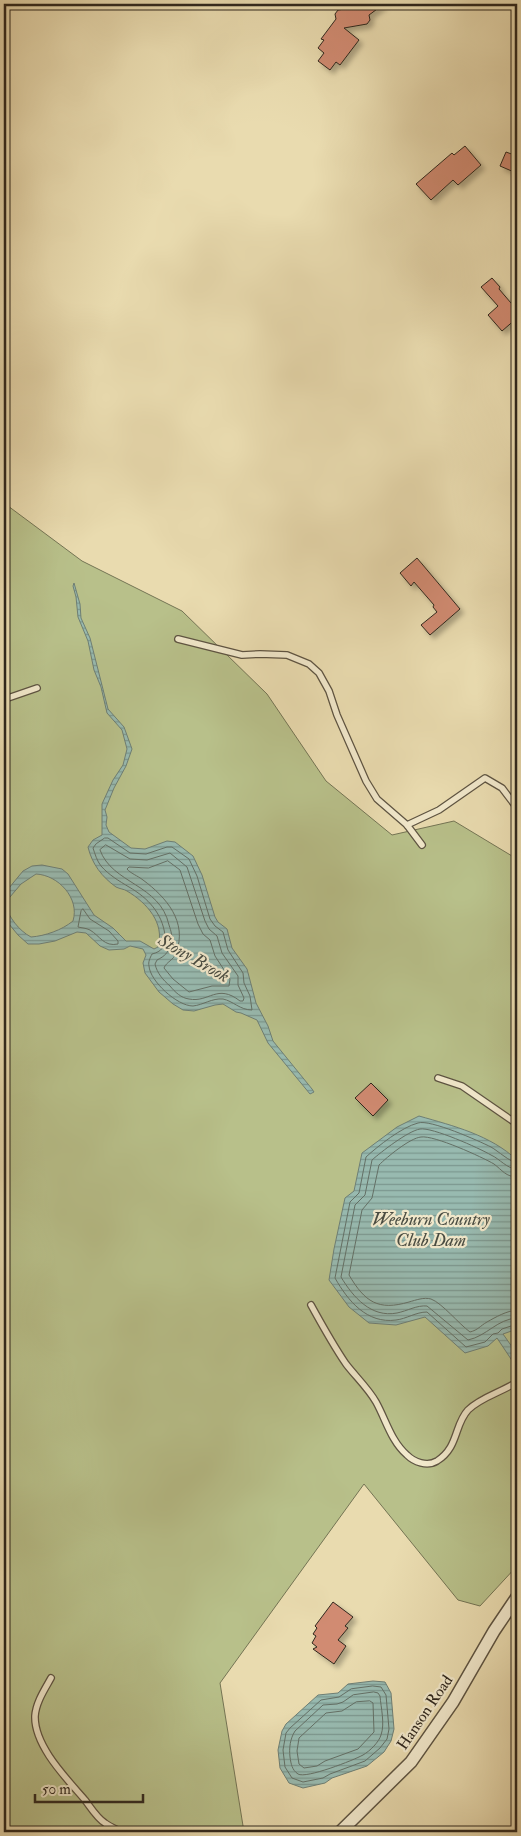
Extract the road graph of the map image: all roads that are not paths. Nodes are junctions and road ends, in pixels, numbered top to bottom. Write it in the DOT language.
graph roads {
  1 [pos="178,639"];
  2 [pos="37,688"];
  3 [pos="4,697"];
  4 [pos="517,808"];
  5 [pos="407,825"];
  6 [pos="422,845"];
  7 [pos="438,1078"];
  8 [pos="517,1124"];
  9 [pos="311,1305"];
  10 [pos="517,1382"];
  11 [pos="517,1597"];
  12 [pos="51,1678"];
  13 [pos="122,1832"];
  14 [pos="340,1832"];
  1 -- 5 [label="lane"];
  2 -- 3 [label="lane"];
  4 -- 5 [label="lane"];
  5 -- 6 [label="lane"];
  7 -- 8 [label="lane"];
  9 -- 10 [label="lane"];
  11 -- 14 [label="street, Hanson Road"];
  12 -- 13 [label="lane"];
}
